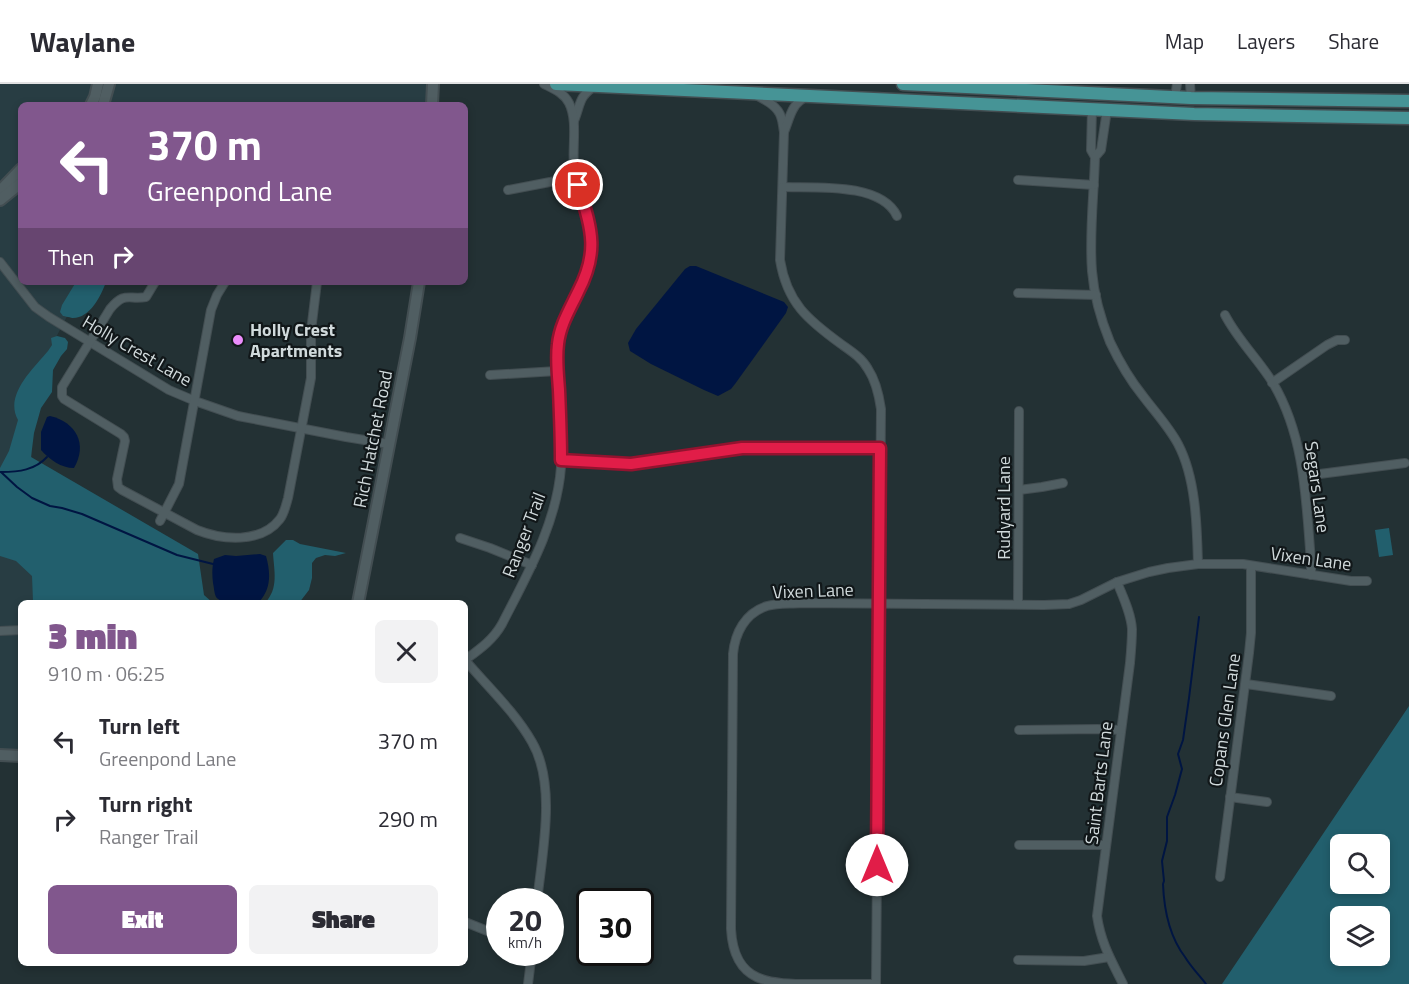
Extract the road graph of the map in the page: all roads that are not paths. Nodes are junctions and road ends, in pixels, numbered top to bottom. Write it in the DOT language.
graph roads {
  1 [pos="98,84"];
  2 [pos="109,84"];
  3 [pos="433,84"];
  4 [pos="544,84"];
  5 [pos="556,84"];
  6 [pos="903,84"];
  7 [pos="1177,84"];
  8 [pos="1190,84"];
  9 [pos="596,86"];
  10 [pos="993,86"];
  11 [pos="752,93"];
  12 [pos="808,95"];
  13 [pos="1175,97"];
  14 [pos="856,98"];
  15 [pos="1191,98"];
  16 [pos="1248,99"];
  17 [pos="91,102"];
  18 [pos="104,102"];
  19 [pos="432,102"];
  20 [pos="1409,102"];
  21 [pos="1092,109"];
  22 [pos="1107,111"];
  23 [pos="1409,118"];
  24 [pos="574,121"];
  25 [pos="784,132"];
  26 [pos="1095,157"];
  27 [pos="18,170"];
  28 [pos="18,171"];
  29 [pos="576,177"];
  30 [pos="1018,180"];
  31 [pos="0,183"];
  32 [pos="18,185"];
  33 [pos="1094,185"];
  34 [pos="783,187"];
  35 [pos="0,190"];
  36 [pos="508,190"];
  37 [pos="0,200"];
  38 [pos="897,216"];
  39 [pos="0,262"];
  40 [pos="153,285"];
  41 [pos="223,285"];
  42 [pos="317,285"];
  43 [pos="419,285"];
  44 [pos="1018,293"];
  45 [pos="1096,296"];
  46 [pos="1225,315"];
  47 [pos="1345,340"];
  48 [pos="90,342"];
  49 [pos="557,371"];
  50 [pos="490,375"];
  51 [pos="1272,383"];
  52 [pos="195,401"];
  53 [pos="1019,411"];
  54 [pos="301,428"];
  55 [pos="389,444"];
  56 [pos="880,448"];
  57 [pos="561,460"];
  58 [pos="1405,463"];
  59 [pos="1304,476"];
  60 [pos="1063,483"];
  61 [pos="1019,490"];
  62 [pos="162,517"];
  63 [pos="460,538"];
  64 [pos="1198,564"];
  65 [pos="532,565"];
  66 [pos="1251,566"];
  67 [pos="1311,575"];
  68 [pos="1368,580"];
  69 [pos="1117,582"];
  70 [pos="359,600"];
  71 [pos="879,604"];
  72 [pos="1018,604"];
  73 [pos="18,630"];
  74 [pos="0,631"];
  75 [pos="468,658"];
  76 [pos="468,663"];
  77 [pos="1246,684"];
  78 [pos="1331,696"];
  79 [pos="1019,730"];
  80 [pos="1121,730"];
  81 [pos="0,755"];
  82 [pos="18,756"];
  83 [pos="1230,796"];
  84 [pos="1267,802"];
  85 [pos="1019,845"];
  86 [pos="1106,845"];
  87 [pos="1220,877"];
  88 [pos="538,888"];
  89 [pos="468,923"];
  90 [pos="486,930"];
  91 [pos="1109,957"];
  92 [pos="1018,960"];
  93 [pos="530,966"];
  94 [pos="528,984"];
  95 [pos="876,984"];
  96 [pos="1123,984"];
  1 -- 17 [label="street"];
  2 -- 18 [label="street"];
  3 -- 19 [label="street"];
  4 -- 24 [label="street, Ranger Trail"];
  5 -- 9 [label="main road"];
  6 -- 10 [label="main road"];
  7 -- 13 [label="street"];
  8 -- 15 [label="street"];
  9 -- 11 [label="main road"];
  9 -- 24 [label="street, Ranger Trail"];
  10 -- 13 [label="main road"];
  10 -- 14 [label="main road"];
  11 -- 12 [label="main road"];
  11 -- 25 [label="street"];
  12 -- 14 [label="main road"];
  12 -- 25 [label="street"];
  13 -- 15 [label="main road"];
  14 -- 21 [label="main road"];
  15 -- 16 [label="main road"];
  16 -- 20 [label="main road"];
  16 -- 21 [label="main road"];
  21 -- 22 [label="main road"];
  21 -- 26 [label="street"];
  22 -- 23 [label="main road"];
  22 -- 26 [label="street"];
  24 -- 29 [label="street, Ranger Trail"];
  25 -- 34 [label="street"];
  26 -- 33 [label="street"];
  27 -- 31 [label="street"];
  28 -- 35 [label="street"];
  29 -- 36 [label="street"];
  29 -- 49 [label="street, Ranger Trail"];
  30 -- 33 [label="street"];
  32 -- 37 [label="street"];
  33 -- 45 [label="street"];
  34 -- 38 [label="street"];
  34 -- 56 [label="street"];
  39 -- 48 [label="street, Holly Crest Lane"];
  40 -- 48 [label="street"];
  41 -- 52 [label="street"];
  42 -- 54 [label="street"];
  43 -- 55 [label="street, Rich Hatchet Road"];
  44 -- 45 [label="street"];
  45 -- 64 [label="street"];
  46 -- 51 [label="street, Segars Lane"];
  47 -- 51 [label="street"];
  48 -- 52 [label="street, Holly Crest Lane"];
  48 -- 62 [label="street"];
  49 -- 50 [label="street"];
  49 -- 57 [label="street, Ranger Trail"];
  51 -- 59 [label="street, Segars Lane"];
  52 -- 54 [label="street, Holly Crest Lane"];
  52 -- 62 [label="street"];
  53 -- 61 [label="street, Rudyard Lane"];
  54 -- 55 [label="street, Holly Crest Lane"];
  54 -- 62 [label="street"];
  55 -- 70 [label="street, Rich Hatchet Road"];
  56 -- 57 [label="street"];
  56 -- 71 [label="street"];
  57 -- 65 [label="street, Ranger Trail"];
  58 -- 59 [label="street"];
  59 -- 67 [label="street, Segars Lane"];
  60 -- 61 [label="street"];
  61 -- 72 [label="street, Rudyard Lane"];
  63 -- 65 [label="street"];
  64 -- 66 [label="street, Vixen Lane"];
  64 -- 69 [label="street, Vixen Lane"];
  65 -- 75 [label="street, Ranger Trail"];
  66 -- 67 [label="street, Vixen Lane"];
  66 -- 77 [label="street, Copans Glen Lane"];
  67 -- 68 [label="street, Vixen Lane"];
  69 -- 72 [label="street, Vixen Lane"];
  69 -- 80 [label="street, Saint Barts Lane"];
  71 -- 72 [label="street, Vixen Lane"];
  71 -- 95 [label="street"];
  71 -- 95 [label="street, Vixen Lane"];
  73 -- 74 [label="street"];
  76 -- 88 [label="street"];
  77 -- 78 [label="street"];
  77 -- 83 [label="street, Copans Glen Lane"];
  79 -- 80 [label="street"];
  80 -- 86 [label="street, Saint Barts Lane"];
  81 -- 82 [label="street"];
  83 -- 84 [label="street"];
  83 -- 87 [label="street, Copans Glen Lane"];
  85 -- 86 [label="street"];
  86 -- 91 [label="street, Saint Barts Lane"];
  89 -- 90 [label="street"];
  91 -- 92 [label="street"];
  91 -- 96 [label="street, Saint Barts Lane"];
  93 -- 94 [label="street"];
}
